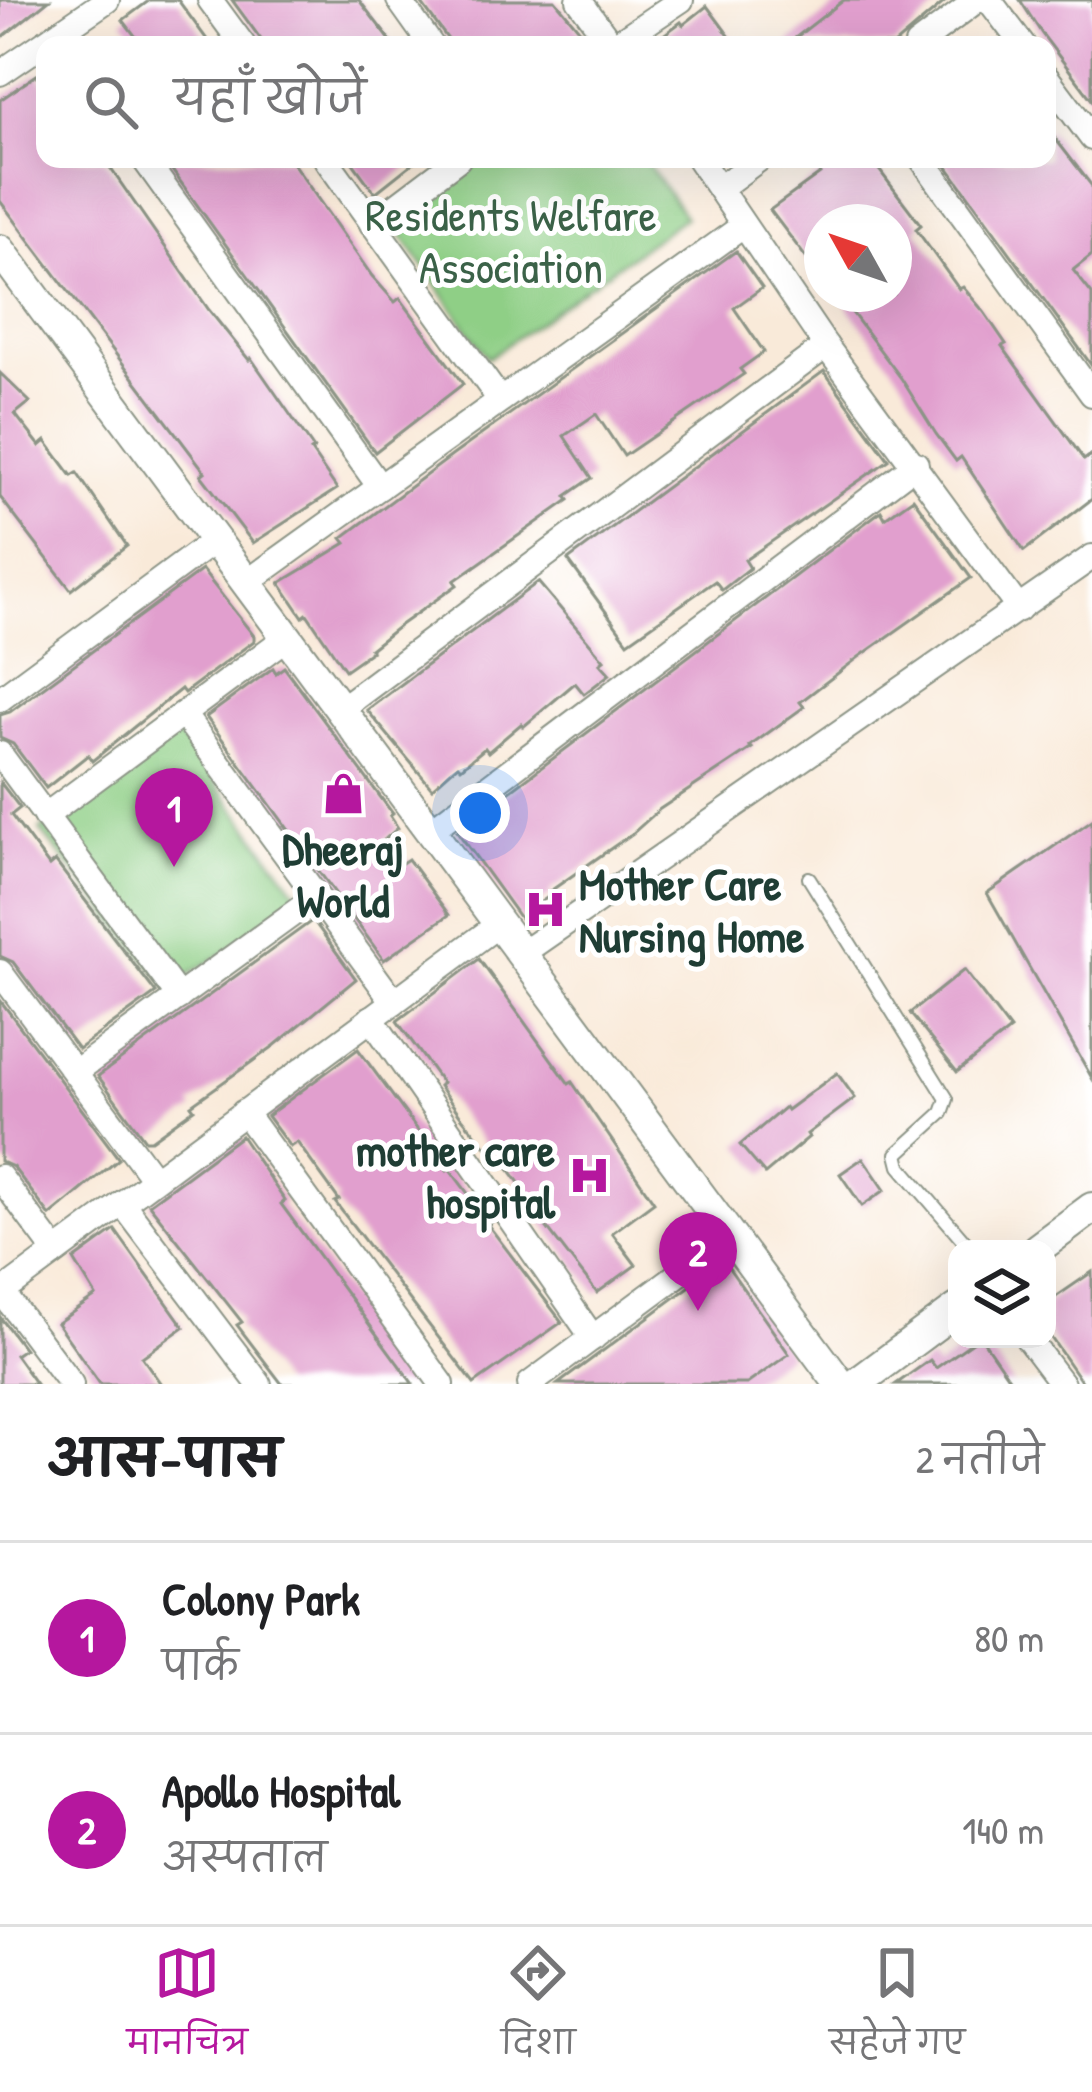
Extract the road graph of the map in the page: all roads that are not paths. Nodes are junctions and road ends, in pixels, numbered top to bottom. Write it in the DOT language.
graph roads {
  1 [pos="107,0"];
  2 [pos="210,0"];
  3 [pos="399,0"];
  4 [pos="579,0"];
  5 [pos="681,0"];
  6 [pos="977,0"];
  7 [pos="989,0"];
  8 [pos="65,36"];
  9 [pos="236,36"];
  10 [pos="425,36"];
  11 [pos="606,36"];
  12 [pos="627,36"];
  13 [pos="928,36"];
  14 [pos="1016,36"];
  15 [pos="36,53"];
  16 [pos="0,73"];
  17 [pos="1056,89"];
  18 [pos="1092,138"];
  19 [pos="150,168"];
  20 [pos="333,168"];
  21 [pos="446,168"];
  22 [pos="706,168"];
  23 [pos="747,168"];
  24 [pos="929,168"];
  25 [pos="721,187"];
  26 [pos="373,224"];
  27 [pos="743,226"];
  28 [pos="0,250"];
  29 [pos="826,346"];
  30 [pos="1092,394"];
  31 [pos="500,400"];
  32 [pos="916,464"];
  33 [pos="380,487"];
  34 [pos="215,540"];
  35 [pos="1092,557"];
  36 [pos="246,583"];
  37 [pos="1019,609"];
  38 [pos="287,638"];
  39 [pos="0,699"];
  40 [pos="340,709"];
  41 [pos="183,714"];
  42 [pos="0,754"];
  43 [pos="45,816"];
  44 [pos="430,831"];
  45 [pos="809,878"];
  46 [pos="316,897"];
  47 [pos="499,924"];
  48 [pos="521,954"];
  49 [pos="0,972"];
  50 [pos="178,997"];
  51 [pos="394,1002"];
  52 [pos="371,1018"];
  53 [pos="75,1072"];
  54 [pos="244,1112"];
  55 [pos="0,1178"];
  56 [pos="154,1179"];
  57 [pos="122,1204"];
  58 [pos="1092,1208"];
  59 [pos="730,1236"];
  60 [pos="962,1240"];
  61 [pos="1049,1240"];
  62 [pos="56,1252"];
  63 [pos="1,1293"];
  64 [pos="948,1316"];
  65 [pos="593,1338"];
  66 [pos="1035,1348"];
  67 [pos="70,1384"];
  68 [pos="259,1384"];
  69 [pos="442,1384"];
  70 [pos="530,1384"];
  71 [pos="839,1384"];
  72 [pos="856,1384"];
  73 [pos="1062,1384"];
  1 -- 8 [label="street"];
  2 -- 9 [label="street"];
  3 -- 10 [label="street"];
  4 -- 11 [label="street"];
  5 -- 12 [label="street"];
  6 -- 13 [label="street"];
  7 -- 14 [label="street"];
  15 -- 16 [label="street"];
  17 -- 18 [label="street"];
  19 -- 33 [label="street"];
  20 -- 26 [label="street"];
  21 -- 26 [label="street"];
  22 -- 25 [label="street"];
  23 -- 25 [label="street"];
  24 -- 30 [label="street"];
  25 -- 27 [label="street"];
  26 -- 31 [label="street"];
  27 -- 29 [label="street"];
  27 -- 31 [label="street"];
  28 -- 34 [label="street"];
  29 -- 32 [label="street"];
  29 -- 40 [label="street"];
  31 -- 33 [label="street"];
  32 -- 37 [label="street"];
  32 -- 44 [label="street"];
  33 -- 36 [label="street"];
  34 -- 36 [label="street"];
  34 -- 39 [label="street"];
  35 -- 37 [label="street"];
  36 -- 38 [label="street"];
  37 -- 48 [label="street"];
  38 -- 40 [label="street"];
  38 -- 41 [label="street"];
  40 -- 44 [label="street"];
  41 -- 43 [label="street"];
  41 -- 46 [label="street"];
  42 -- 43 [label="street"];
  43 -- 50 [label="street"];
  44 -- 47 [label="street"];
  45 -- 60 [label="lane"];
  46 -- 50 [label="street"];
  46 -- 51 [label="street"];
  47 -- 48 [label="street"];
  47 -- 51 [label="street"];
  48 -- 59 [label="street"];
  49 -- 53 [label="street"];
  50 -- 53 [label="street"];
  51 -- 52 [label="street"];
  52 -- 54 [label="street"];
  52 -- 65 [label="street"];
  53 -- 56 [label="street"];
  54 -- 56 [label="street"];
  54 -- 69 [label="street"];
  55 -- 62 [label="street"];
  56 -- 57 [label="street"];
  57 -- 62 [label="street"];
  57 -- 68 [label="street"];
  58 -- 61 [label="street"];
  59 -- 65 [label="street"];
  59 -- 71 [label="street"];
  62 -- 63 [label="street"];
  63 -- 67 [label="street"];
  64 -- 72 [label="street"];
  65 -- 70 [label="street"];
  66 -- 73 [label="street"];
}
